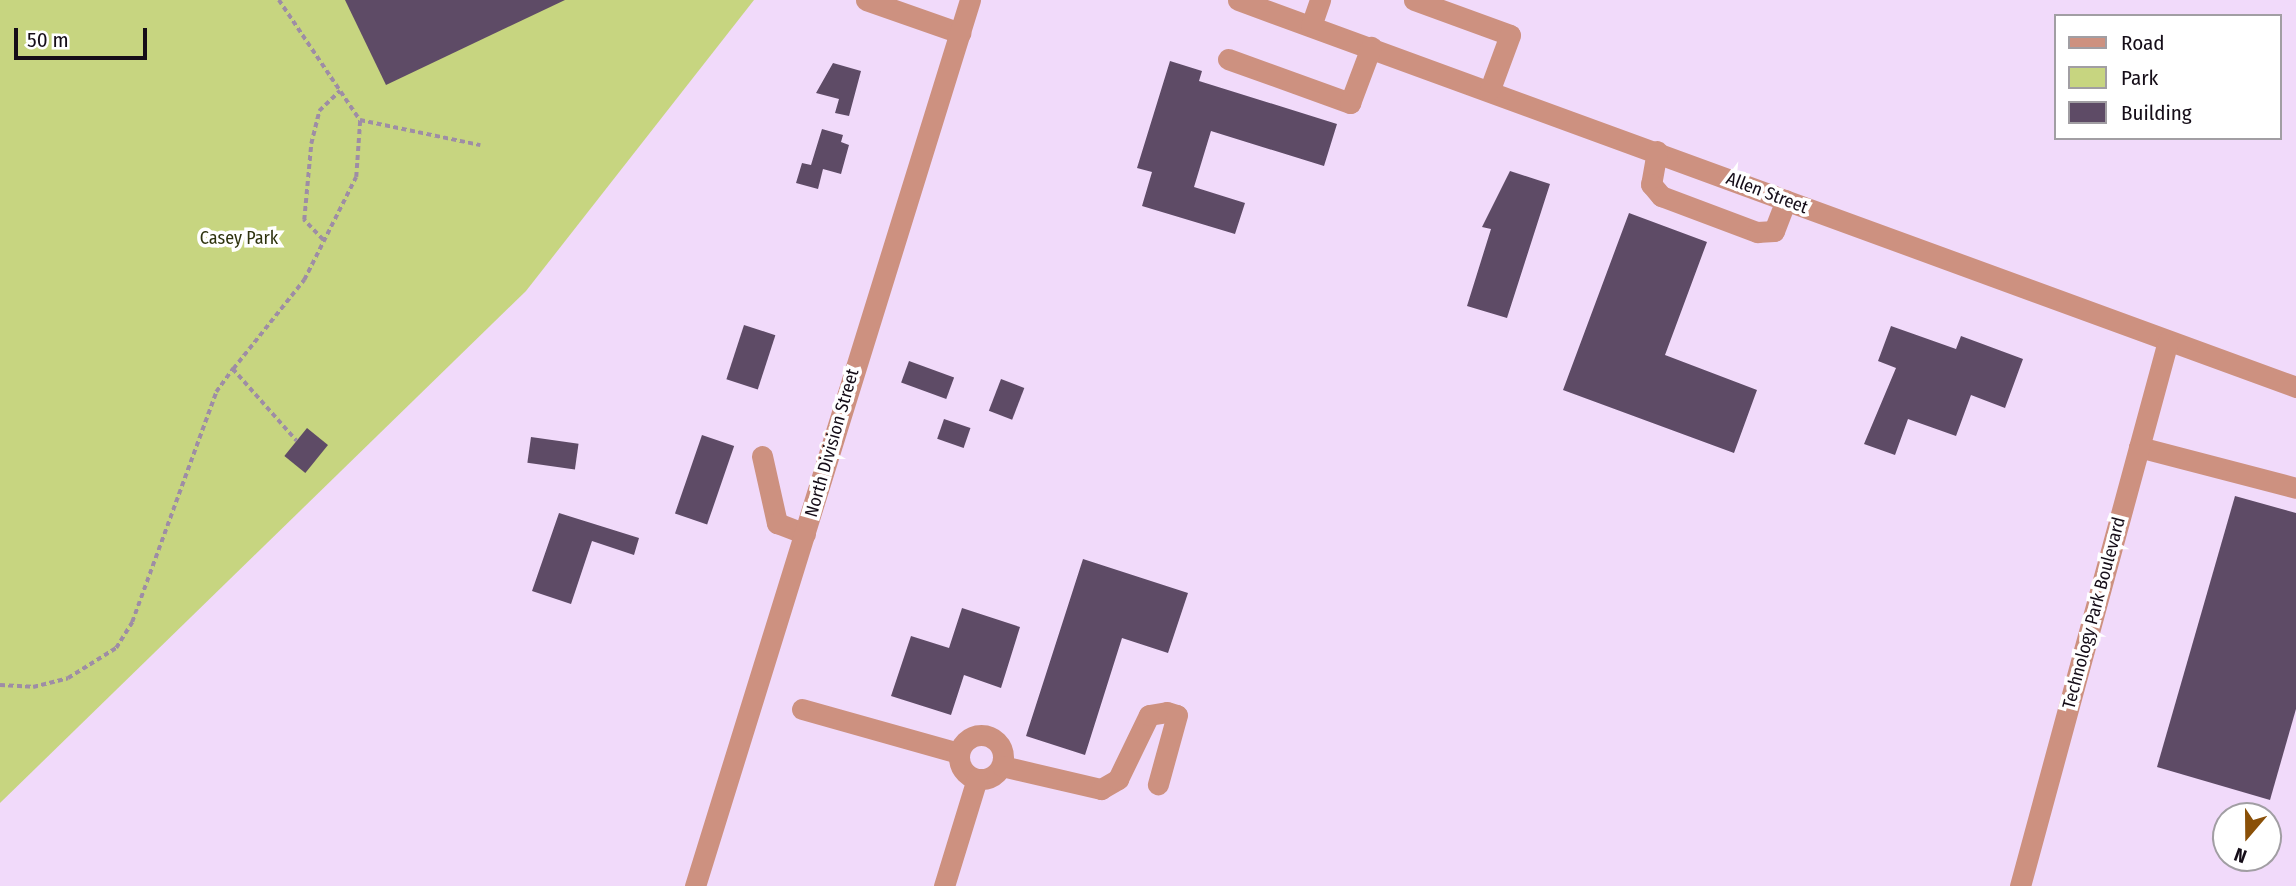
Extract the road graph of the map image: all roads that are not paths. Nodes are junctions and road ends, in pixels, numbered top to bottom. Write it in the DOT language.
graph roads {
  1 [pos="866,0"];
  2 [pos="970,0"];
  3 [pos="1238,0"];
  4 [pos="1320,0"];
  5 [pos="1414,0"];
  6 [pos="1311,26"];
  7 [pos="960,33"];
  8 [pos="1371,47"];
  9 [pos="1228,59"];
  10 [pos="1490,89"];
  11 [pos="1657,151"];
  12 [pos="1786,200"];
  13 [pos="2168,341"];
  14 [pos="2296,387"];
  15 [pos="2139,447"];
  16 [pos="762,456"];
  17 [pos="2296,488"];
  18 [pos="805,534"];
  19 [pos="802,709"];
  20 [pos="959,753"];
  21 [pos="1002,766"];
  22 [pos="977,779"];
  23 [pos="1158,784"];
  24 [pos="695,886"];
  25 [pos="944,886"];
  26 [pos="2020,886"];
  1 -- 7 [label="street"];
  2 -- 7 [label="street, North Division Street"];
  3 -- 6 [label="street, Allen Street"];
  4 -- 6 [label="street"];
  5 -- 10 [label="street"];
  6 -- 8 [label="street, Allen Street"];
  7 -- 18 [label="street, North Division Street"];
  8 -- 9 [label="street"];
  8 -- 10 [label="street, Allen Street"];
  10 -- 11 [label="street, Allen Street"];
  11 -- 12 [label="street, Allen Street"];
  11 -- 12 [label="street"];
  12 -- 13 [label="street, Allen Street"];
  13 -- 14 [label="street, Allen Street"];
  13 -- 15 [label="street, Technology Park Boulevard"];
  15 -- 17 [label="street"];
  15 -- 26 [label="street, Technology Park Boulevard"];
  16 -- 18 [label="street"];
  18 -- 24 [label="street, North Division Street"];
  19 -- 20 [label="street"];
  20 -- 21 [label="street"];
  20 -- 22 [label="street"];
  21 -- 22 [label="street"];
  21 -- 23 [label="street"];
  22 -- 25 [label="street"];
}
